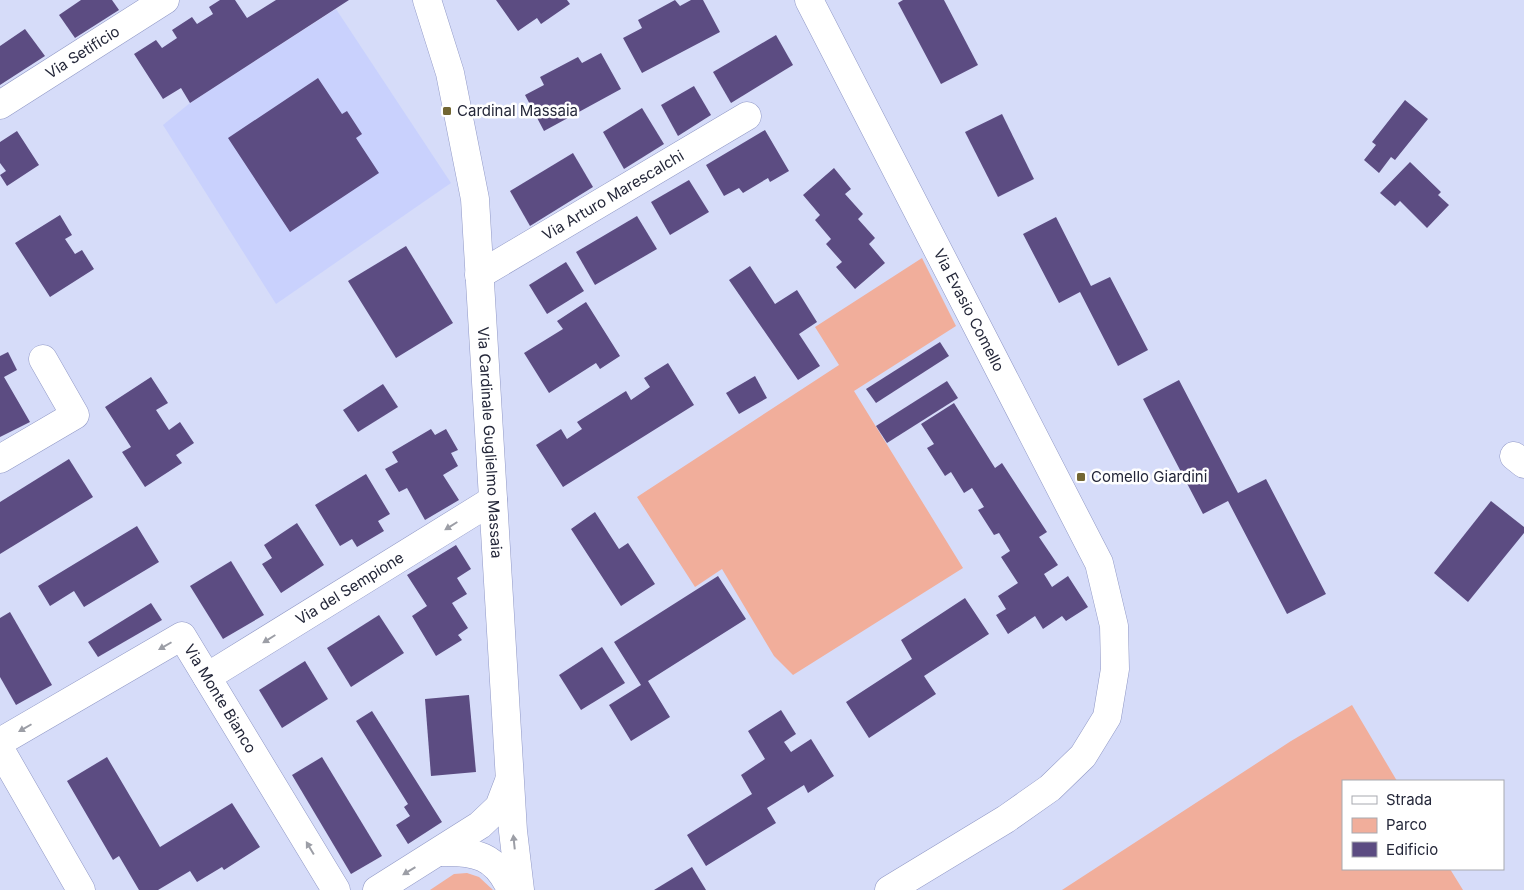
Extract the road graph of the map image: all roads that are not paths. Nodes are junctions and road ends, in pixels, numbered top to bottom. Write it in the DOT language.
graph roads {
  1 [pos="165,0"];
  2 [pos="427,0"];
  3 [pos="809,0"];
  4 [pos="0,105"];
  5 [pos="747,116"];
  6 [pos="479,275"];
  7 [pos="43,359"];
  8 [pos="0,459"];
  9 [pos="493,500"];
  10 [pos="207,677"];
  11 [pos="0,742"];
  12 [pos="0,749"];
  13 [pos="510,780"];
  14 [pos="440,852"];
  15 [pos="81,890"];
  16 [pos="336,890"];
  17 [pos="377,890"];
  18 [pos="512,890"];
  19 [pos="520,890"];
  20 [pos="889,890"];
  1 -- 4 [label="street, Via Setificio"];
  2 -- 6 [label="street, Via Cardinale Guglielmo Massaia"];
  3 -- 20 [label="street, Via Evasio Comello"];
  5 -- 6 [label="street, Via Arturo Marescalchi"];
  6 -- 9 [label="street, Via Cardinale Guglielmo Massaia"];
  7 -- 8 [label="street"];
  9 -- 10 [label="street, Via del Sempione, one-way"];
  9 -- 13 [label="street, Via Cardinale Guglielmo Massaia"];
  10 -- 11 [label="street, Via Monte Bianco, one-way"];
  16 -- 10 [label="street, Via Monte Bianco, one-way"];
  12 -- 15 [label="street"];
  13 -- 14 [label="street"];
  19 -- 13 [label="street, Via Cardinale Guglielmo Massaia, one-way"];
  14 -- 17 [label="street, one-way"];
  14 -- 18 [label="street"];
}
